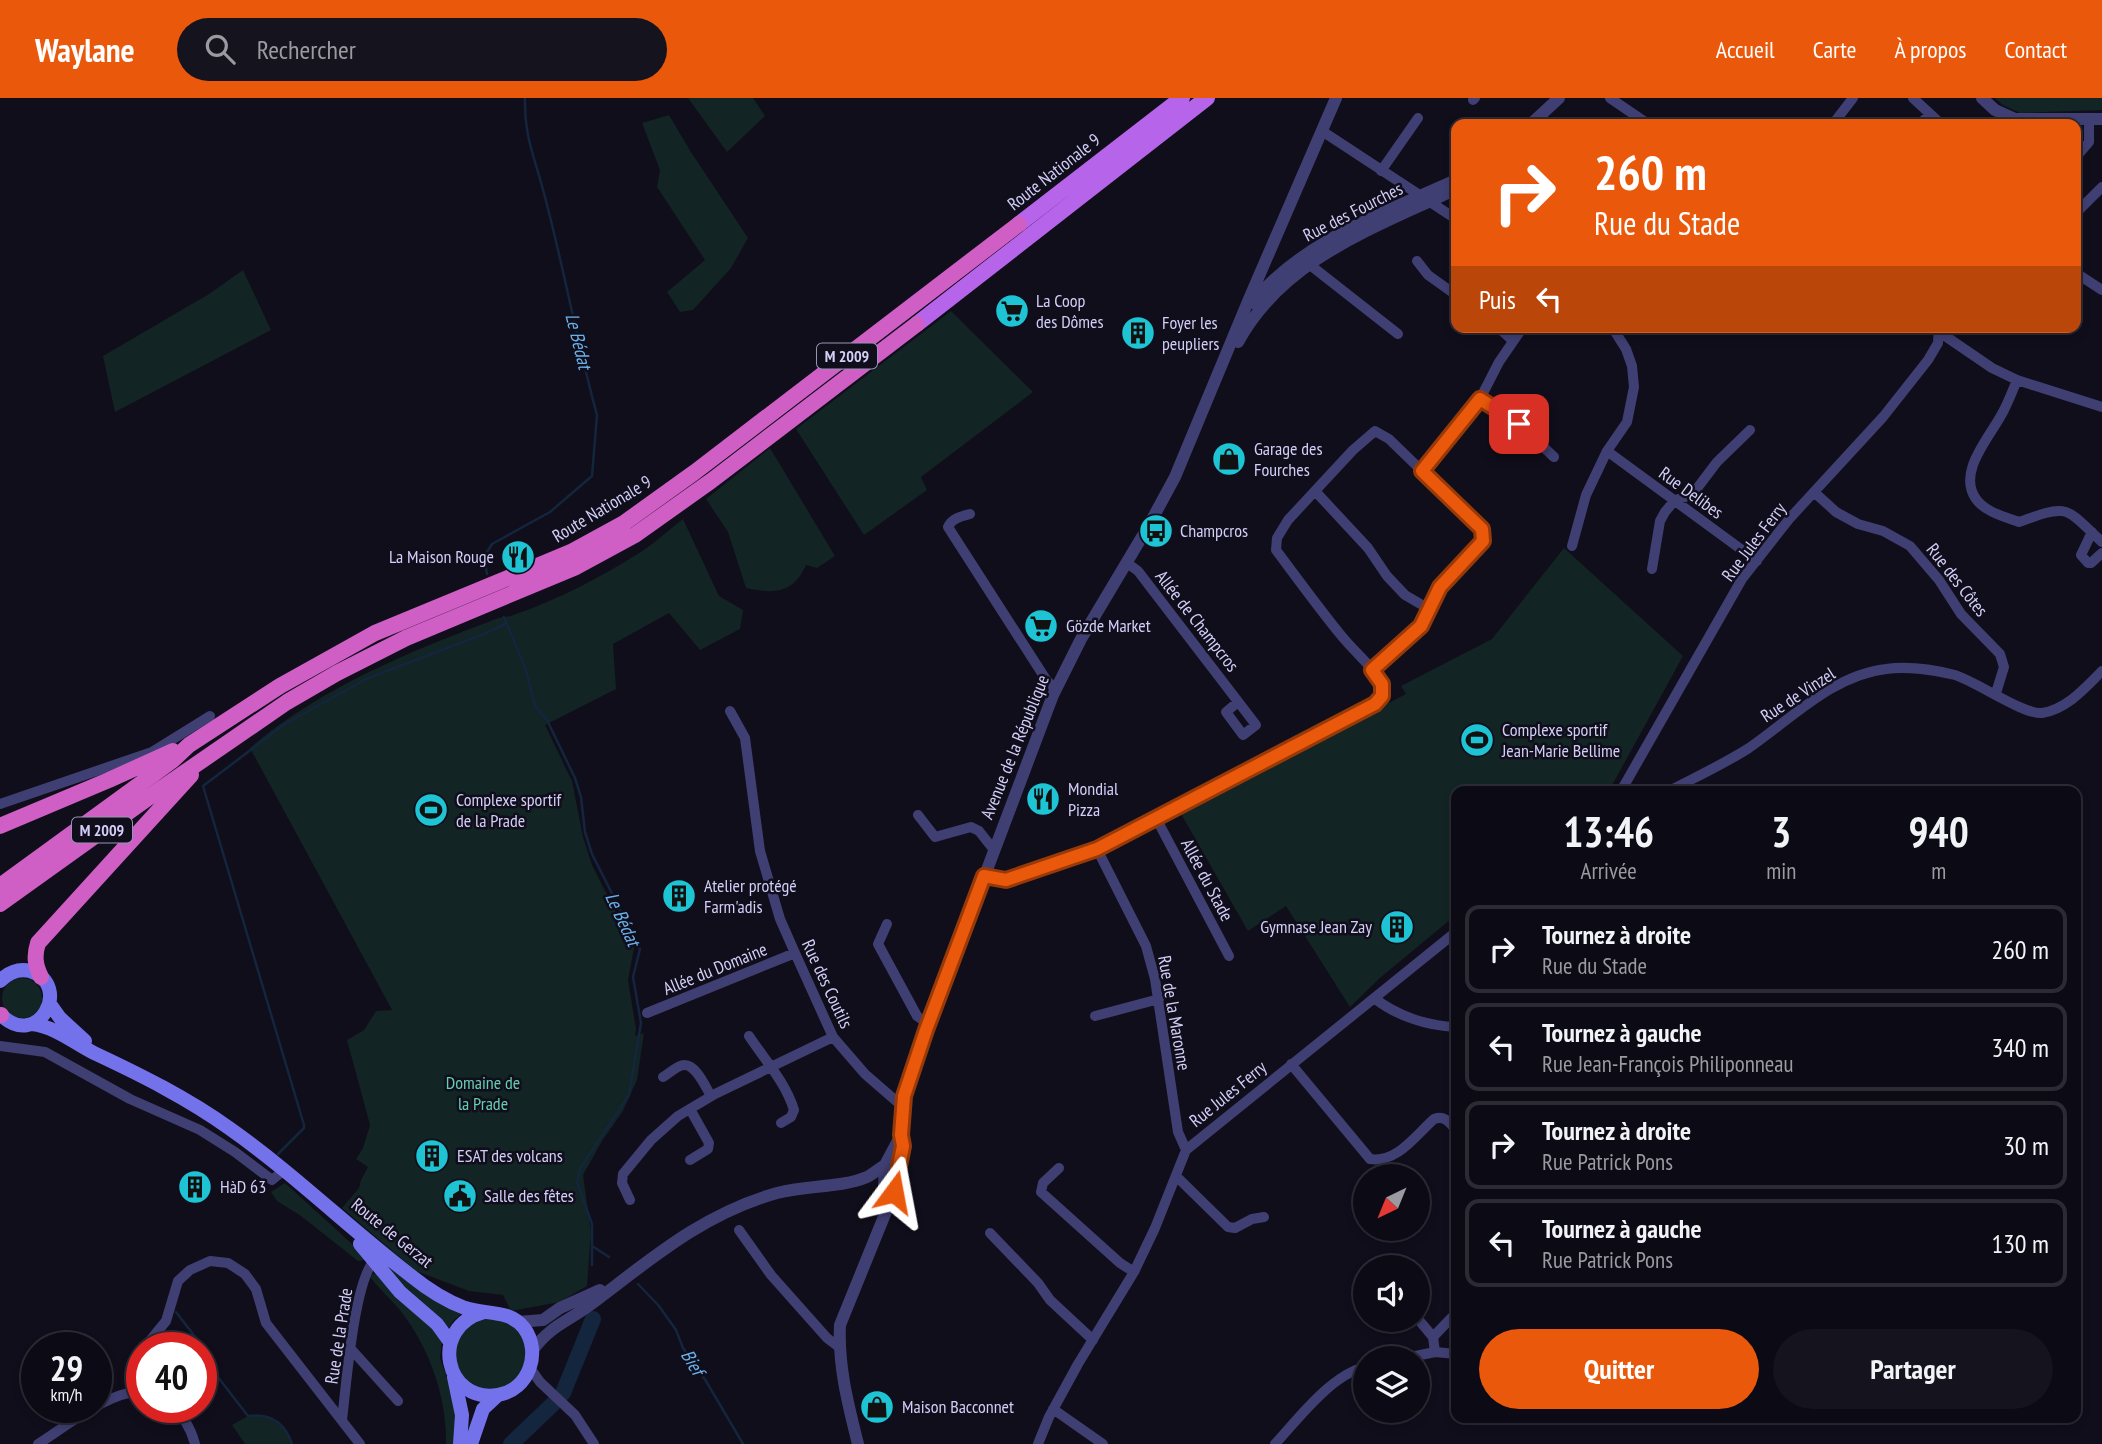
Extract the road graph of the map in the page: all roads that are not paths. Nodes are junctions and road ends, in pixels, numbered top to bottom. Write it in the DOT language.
graph roads {
  1 [pos="1182,98"];
  2 [pos="1207,98"];
  3 [pos="1336,98"];
  4 [pos="1559,98"];
  5 [pos="1569,98"];
  6 [pos="1611,98"];
  7 [pos="1853,98"];
  8 [pos="1913,98"];
  9 [pos="1982,98"];
  10 [pos="1930,114"];
  11 [pos="1419,118"];
  12 [pos="1536,119"];
  13 [pos="1547,119"];
  14 [pos="1641,119"];
  15 [pos="1837,119"];
  16 [pos="1925,119"];
  17 [pos="1936,119"];
  18 [pos="2096,119"];
  19 [pos="1322,131"];
  20 [pos="2081,151"];
  21 [pos="1381,171"];
  22 [pos="1451,183"];
  23 [pos="2102,187"];
  24 [pos="1451,191"];
  25 [pos="1425,199"];
  26 [pos="2081,208"];
  27 [pos="1451,216"];
  28 [pos="1019,224"];
  29 [pos="1276,235"];
  30 [pos="1305,261"];
  31 [pos="1417,261"];
  32 [pos="2081,276"];
  33 [pos="1274,287"];
  34 [pos="2102,290"];
  35 [pos="1451,292"];
  36 [pos="1243,314"];
  37 [pos="917,324"];
  38 [pos="1504,333"];
  39 [pos="1517,333"];
  40 [pos="1616,333"];
  41 [pos="1937,333"];
  42 [pos="1942,333"];
  43 [pos="1398,334"];
  44 [pos="1512,340"];
  45 [pos="2017,380"];
  46 [pos="1212,392"];
  47 [pos="1480,399"];
  48 [pos="2102,407"];
  49 [pos="1750,430"];
  50 [pos="1607,451"];
  51 [pos="1553,457"];
  52 [pos="1422,471"];
  53 [pos="1315,491"];
  54 [pos="1814,492"];
  55 [pos="1675,500"];
  56 [pos="970,514"];
  57 [pos="2092,532"];
  58 [pos="2102,542"];
  59 [pos="1572,546"];
  60 [pos="2102,553"];
  61 [pos="1757,561"];
  62 [pos="1127,563"];
  63 [pos="1652,569"];
  64 [pos="1429,609"];
  65 [pos="1372,670"];
  66 [pos="2102,671"];
  67 [pos="1056,689"];
  68 [pos="1996,693"];
  69 [pos="1238,702"];
  70 [pos="730,711"];
  71 [pos="210,716"];
  72 [pos="189,746"];
  73 [pos="206,758"];
  74 [pos="1624,786"];
  75 [pos="1679,786"];
  76 [pos="0,804"];
  77 [pos="918,815"];
  78 [pos="1156,818"];
  79 [pos="0,826"];
  80 [pos="1097,849"];
  81 [pos="994,850"];
  82 [pos="984,876"];
  83 [pos="0,886"];
  84 [pos="0,904"];
  85 [pos="887,924"];
  86 [pos="1451,936"];
  87 [pos="794,953"];
  88 [pos="1229,956"];
  89 [pos="0,965"];
  90 [pos="15,971"];
  91 [pos="41,977"];
  92 [pos="0,981"];
  93 [pos="1374,998"];
  94 [pos="1159,999"];
  95 [pos="50,1004"];
  96 [pos="647,1013"];
  97 [pos="0,1015"];
  98 [pos="1095,1016"];
  99 [pos="33,1024"];
  100 [pos="928,1024"];
  101 [pos="1451,1026"];
  102 [pos="749,1036"];
  103 [pos="833,1037"];
  104 [pos="0,1046"];
  105 [pos="1291,1064"];
  106 [pos="770,1066"];
  107 [pos="127,1069"];
  108 [pos="663,1077"];
  109 [pos="711,1096"];
  110 [pos="903,1107"];
  111 [pos="690,1110"];
  112 [pos="781,1122"];
  113 [pos="1451,1124"];
  114 [pos="901,1135"];
  115 [pos="1186,1150"];
  116 [pos="690,1160"];
  117 [pos="885,1165"];
  118 [pos="1059,1168"];
  119 [pos="283,1171"];
  120 [pos="897,1175"];
  121 [pos="1176,1176"];
  122 [pos="844,1183"];
  123 [pos="884,1186"];
  124 [pos="630,1200"];
  125 [pos="889,1208"];
  126 [pos="1264,1217"];
  127 [pos="739,1230"];
  128 [pos="990,1233"];
  129 [pos="375,1260"];
  130 [pos="631,1272"];
  131 [pos="1134,1272"];
  132 [pos="484,1312"];
  133 [pos="1451,1318"];
  134 [pos="518,1322"];
  135 [pos="157,1332"];
  136 [pos="1429,1332"];
  137 [pos="1433,1337"];
  138 [pos="1093,1339"];
  139 [pos="450,1342"];
  140 [pos="839,1347"];
  141 [pos="351,1349"];
  142 [pos="532,1351"];
  143 [pos="1435,1352"];
  144 [pos="1430,1353"];
  145 [pos="1451,1354"];
  146 [pos="530,1367"];
  147 [pos="452,1369"];
  148 [pos="1353,1373"];
  149 [pos="126,1395"];
  150 [pos="498,1395"];
  151 [pos="398,1401"];
  152 [pos="1053,1409"];
  153 [pos="342,1420"];
  154 [pos="186,1423"];
  155 [pos="38,1444"];
  156 [pos="195,1444"];
  157 [pos="360,1444"];
  158 [pos="460,1444"];
  159 [pos="471,1444"];
  160 [pos="594,1444"];
  161 [pos="858,1444"];
  162 [pos="1038,1444"];
  163 [pos="1103,1444"];
  164 [pos="1275,1444"];
  1 -- 28 [label="main road, Route Nationale 9 / M 2009"];
  2 -- 37 [label="main road, M 2009"];
  3 -- 19 [label="street"];
  4 -- 12 [label="street"];
  5 -- 13 [label="street"];
  6 -- 14 [label="street"];
  7 -- 15 [label="street"];
  8 -- 10 [label="street"];
  9 -- 18 [label="street"];
  10 -- 16 [label="street"];
  10 -- 17 [label="street"];
  11 -- 21 [label="street"];
  18 -- 20 [label="street"];
  19 -- 21 [label="street"];
  19 -- 29 [label="street"];
  21 -- 25 [label="street"];
  22 -- 25 [label="street, Rue des Fourches"];
  23 -- 26 [label="street"];
  24 -- 25 [label="street, Rue des Fourches"];
  25 -- 27 [label="street"];
  25 -- 30 [label="street, Rue des Fourches"];
  28 -- 72 [label="highway, Route Nationale 9 / M 2009"];
  29 -- 33 [label="street"];
  29 -- 36 [label="street, Avenue de la République"];
  30 -- 33 [label="street, Rue des Fourches"];
  30 -- 43 [label="street"];
  31 -- 35 [label="street"];
  32 -- 34 [label="street"];
  33 -- 36 [label="street, Rue des Fourches"];
  33 -- 46 [label="street, Avenue de la République"];
  36 -- 46 [label="street, Avenue de la République"];
  37 -- 73 [label="highway, Route Nationale 9 / M 2009"];
  38 -- 44 [label="street"];
  39 -- 44 [label="street"];
  40 -- 50 [label="street"];
  41 -- 54 [label="street, Rue Jules Ferry"];
  42 -- 45 [label="street"];
  44 -- 47 [label="street"];
  45 -- 48 [label="street"];
  45 -- 57 [label="street"];
  46 -- 62 [label="street, Avenue de la République"];
  47 -- 51 [label="street"];
  47 -- 52 [label="street"];
  49 -- 55 [label="street"];
  50 -- 55 [label="street, Rue Delibes"];
  50 -- 59 [label="street"];
  52 -- 53 [label="street"];
  52 -- 64 [label="street"];
  53 -- 64 [label="street"];
  53 -- 65 [label="street"];
  54 -- 61 [label="street, Rue Jules Ferry"];
  54 -- 68 [label="street, Rue des Côtes"];
  55 -- 61 [label="street, Rue Delibes"];
  55 -- 63 [label="street"];
  56 -- 67 [label="street"];
  57 -- 58 [label="street"];
  57 -- 60 [label="street"];
  61 -- 74 [label="street, Rue Jules Ferry"];
  62 -- 67 [label="street, Avenue de la République"];
  62 -- 69 [label="street, Allée de Champcros"];
  64 -- 65 [label="street"];
  65 -- 78 [label="street"];
  66 -- 68 [label="street, Rue de Vinzel"];
  67 -- 81 [label="street, Avenue de la République"];
  68 -- 75 [label="street, Rue de Vinzel"];
  70 -- 87 [label="street, Rue des Coutils"];
  71 -- 76 [label="street"];
  72 -- 79 [label="highway"];
  72 -- 83 [label="highway, Route Nationale 9 / M 2009"];
  73 -- 84 [label="highway, Route Nationale 9 / M 2009"];
  73 -- 91 [label="highway"];
  77 -- 81 [label="street"];
  78 -- 80 [label="street"];
  78 -- 88 [label="street, Allée du Stade"];
  80 -- 82 [label="street"];
  80 -- 94 [label="street, Rue de la Maronne"];
  81 -- 82 [label="street, Avenue de la République"];
  82 -- 100 [label="street, Avenue de la République"];
  85 -- 100 [label="street"];
  86 -- 93 [label="street, Rue Jules Ferry"];
  87 -- 96 [label="street, Allée du Domaine"];
  87 -- 103 [label="street, Rue des Coutils"];
  89 -- 90 [label="main road"];
  90 -- 91 [label="main road"];
  90 -- 92 [label="main road"];
  91 -- 95 [label="main road"];
  93 -- 101 [label="street"];
  93 -- 105 [label="street, Rue Jules Ferry"];
  94 -- 98 [label="street"];
  94 -- 115 [label="street, Rue de la Maronne"];
  95 -- 99 [label="main road"];
  95 -- 107 [label="main road, Route de Gerzat"];
  97 -- 99 [label="main road, Route de Gerzat"];
  99 -- 107 [label="main road, Route de Gerzat"];
  100 -- 110 [label="street, Avenue de la République"];
  102 -- 106 [label="street"];
  103 -- 106 [label="street"];
  103 -- 110 [label="street, Rue des Coutils"];
  104 -- 119 [label="street"];
  105 -- 113 [label="street"];
  105 -- 115 [label="street, Rue Jules Ferry"];
  106 -- 109 [label="street"];
  106 -- 112 [label="street"];
  107 -- 119 [label="main road, Route de Gerzat"];
  108 -- 109 [label="street"];
  109 -- 111 [label="street"];
  110 -- 114 [label="street, Avenue de la République"];
  111 -- 116 [label="street"];
  111 -- 124 [label="street"];
  114 -- 117 [label="street, Avenue de la République"];
  114 -- 120 [label="street, Avenue de la République"];
  115 -- 121 [label="street, Rue Jules Ferry"];
  117 -- 122 [label="street"];
  117 -- 123 [label="street, Avenue de la République"];
  118 -- 131 [label="street"];
  119 -- 129 [label="main road, Route de Gerzat"];
  119 -- 132 [label="main road, Route de Gerzat"];
  120 -- 123 [label="street"];
  120 -- 125 [label="street, Avenue de la République"];
  121 -- 126 [label="street"];
  121 -- 131 [label="street, Rue Jules Ferry"];
  122 -- 123 [label="street"];
  122 -- 130 [label="street"];
  123 -- 125 [label="street, Avenue de la République"];
  125 -- 140 [label="street, Avenue de la République"];
  127 -- 140 [label="street"];
  128 -- 138 [label="street"];
  129 -- 139 [label="main road, Route de Gerzat"];
  129 -- 141 [label="street, Rue de la Prade"];
  130 -- 134 [label="street"];
  130 -- 142 [label="street"];
  131 -- 138 [label="street, Rue Jules Ferry"];
  132 -- 134 [label="main road"];
  132 -- 139 [label="main road"];
  133 -- 137 [label="street"];
  134 -- 142 [label="main road"];
  135 -- 153 [label="street"];
  136 -- 137 [label="street"];
  137 -- 143 [label="street"];
  138 -- 152 [label="street, Rue Jules Ferry"];
  139 -- 147 [label="main road"];
  140 -- 161 [label="street, Avenue de la République"];
  141 -- 151 [label="street"];
  141 -- 153 [label="street, Rue de la Prade"];
  142 -- 146 [label="main road"];
  143 -- 144 [label="street"];
  143 -- 145 [label="street"];
  146 -- 150 [label="main road"];
  146 -- 160 [label="street"];
  147 -- 150 [label="main road"];
  147 -- 158 [label="main road"];
  148 -- 164 [label="street"];
  149 -- 155 [label="street"];
  150 -- 159 [label="main road"];
  152 -- 162 [label="street, Rue Jules Ferry"];
  152 -- 163 [label="street"];
  153 -- 157 [label="street"];
  154 -- 156 [label="street"];
}
